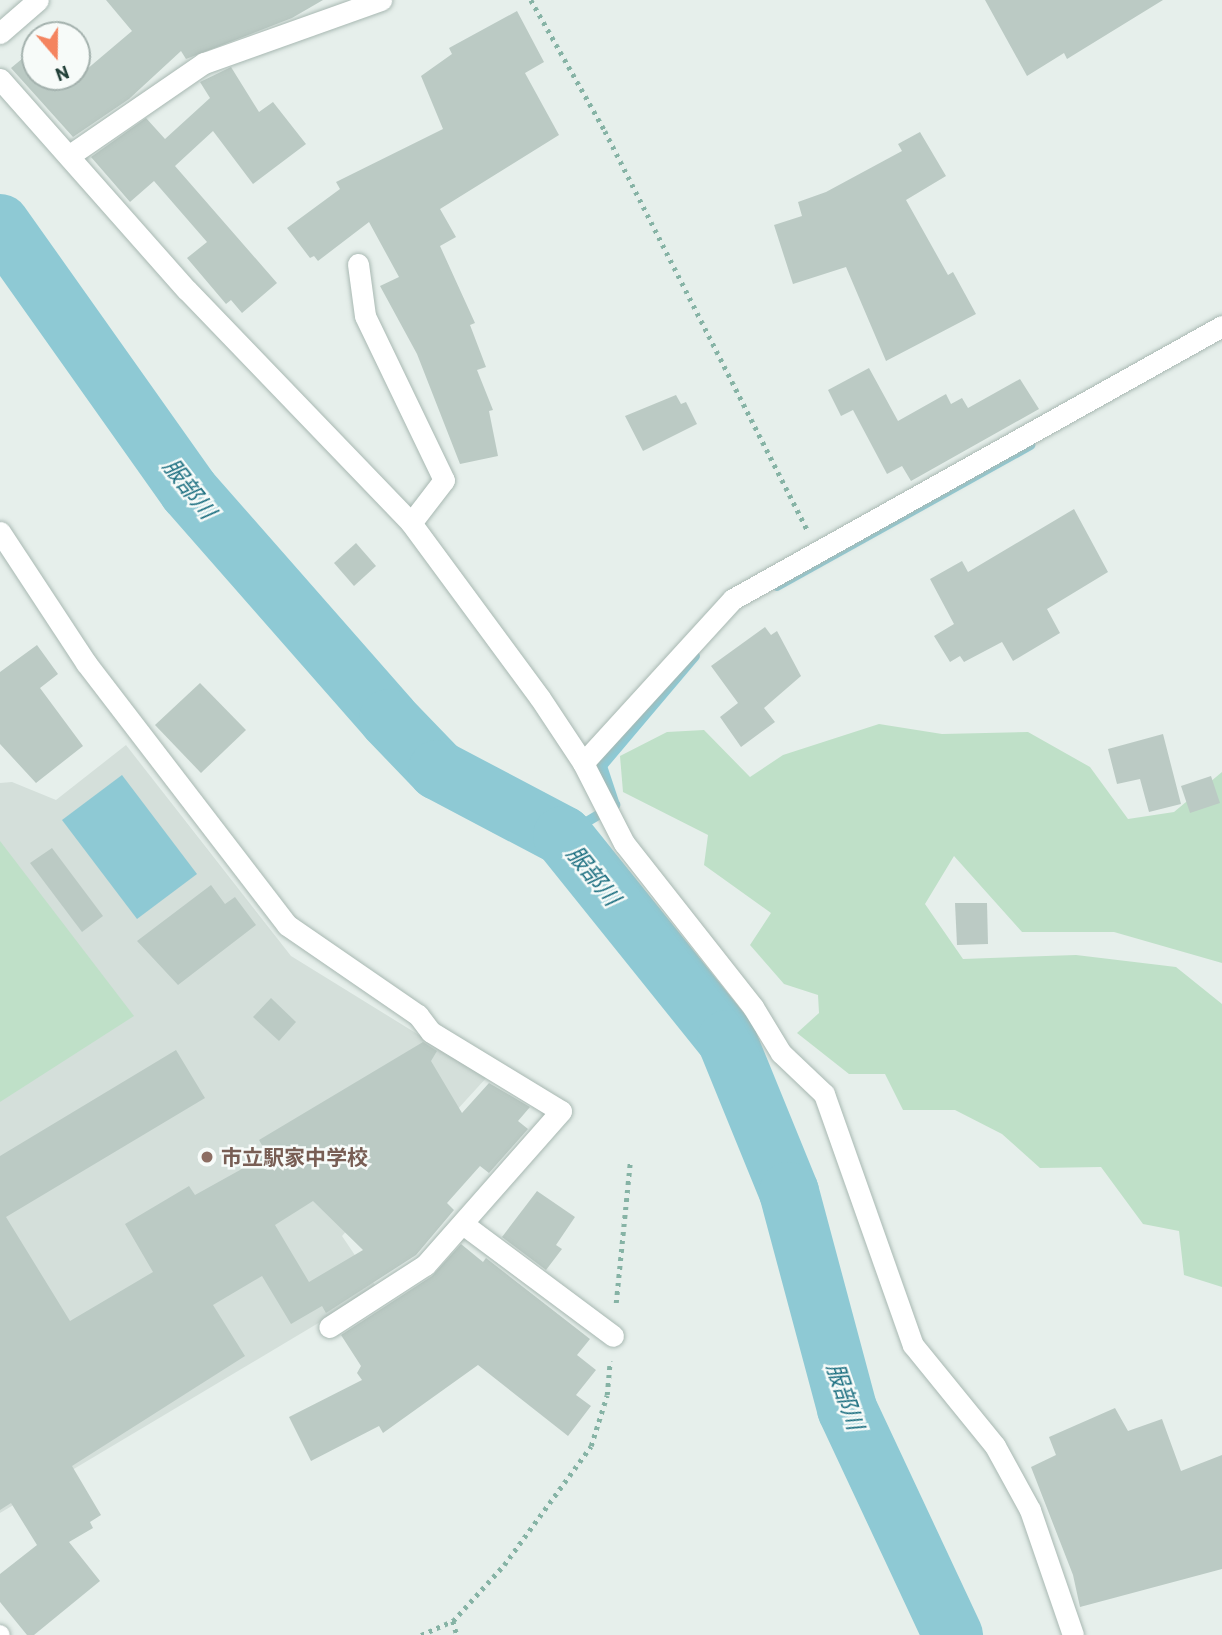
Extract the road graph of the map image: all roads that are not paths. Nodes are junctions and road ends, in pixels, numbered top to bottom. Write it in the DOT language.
graph roads {
  1 [pos="38,0"];
  2 [pos="381,0"];
  3 [pos="0,33"];
  4 [pos="0,79"];
  5 [pos="70,155"];
  6 [pos="358,264"];
  7 [pos="1222,326"];
  8 [pos="411,523"];
  9 [pos="0,532"];
  10 [pos="583,763"];
  11 [pos="463,1224"];
  12 [pos="328,1327"];
  13 [pos="613,1336"];
  14 [pos="1073,1635"];
  1 -- 3 [label="street"];
  2 -- 5 [label="street"];
  4 -- 5 [label="street"];
  5 -- 8 [label="street"];
  6 -- 8 [label="street"];
  7 -- 10 [label="street"];
  8 -- 10 [label="street"];
  9 -- 11 [label="street"];
  10 -- 14 [label="street"];
  11 -- 12 [label="street"];
  11 -- 13 [label="street"];
}
